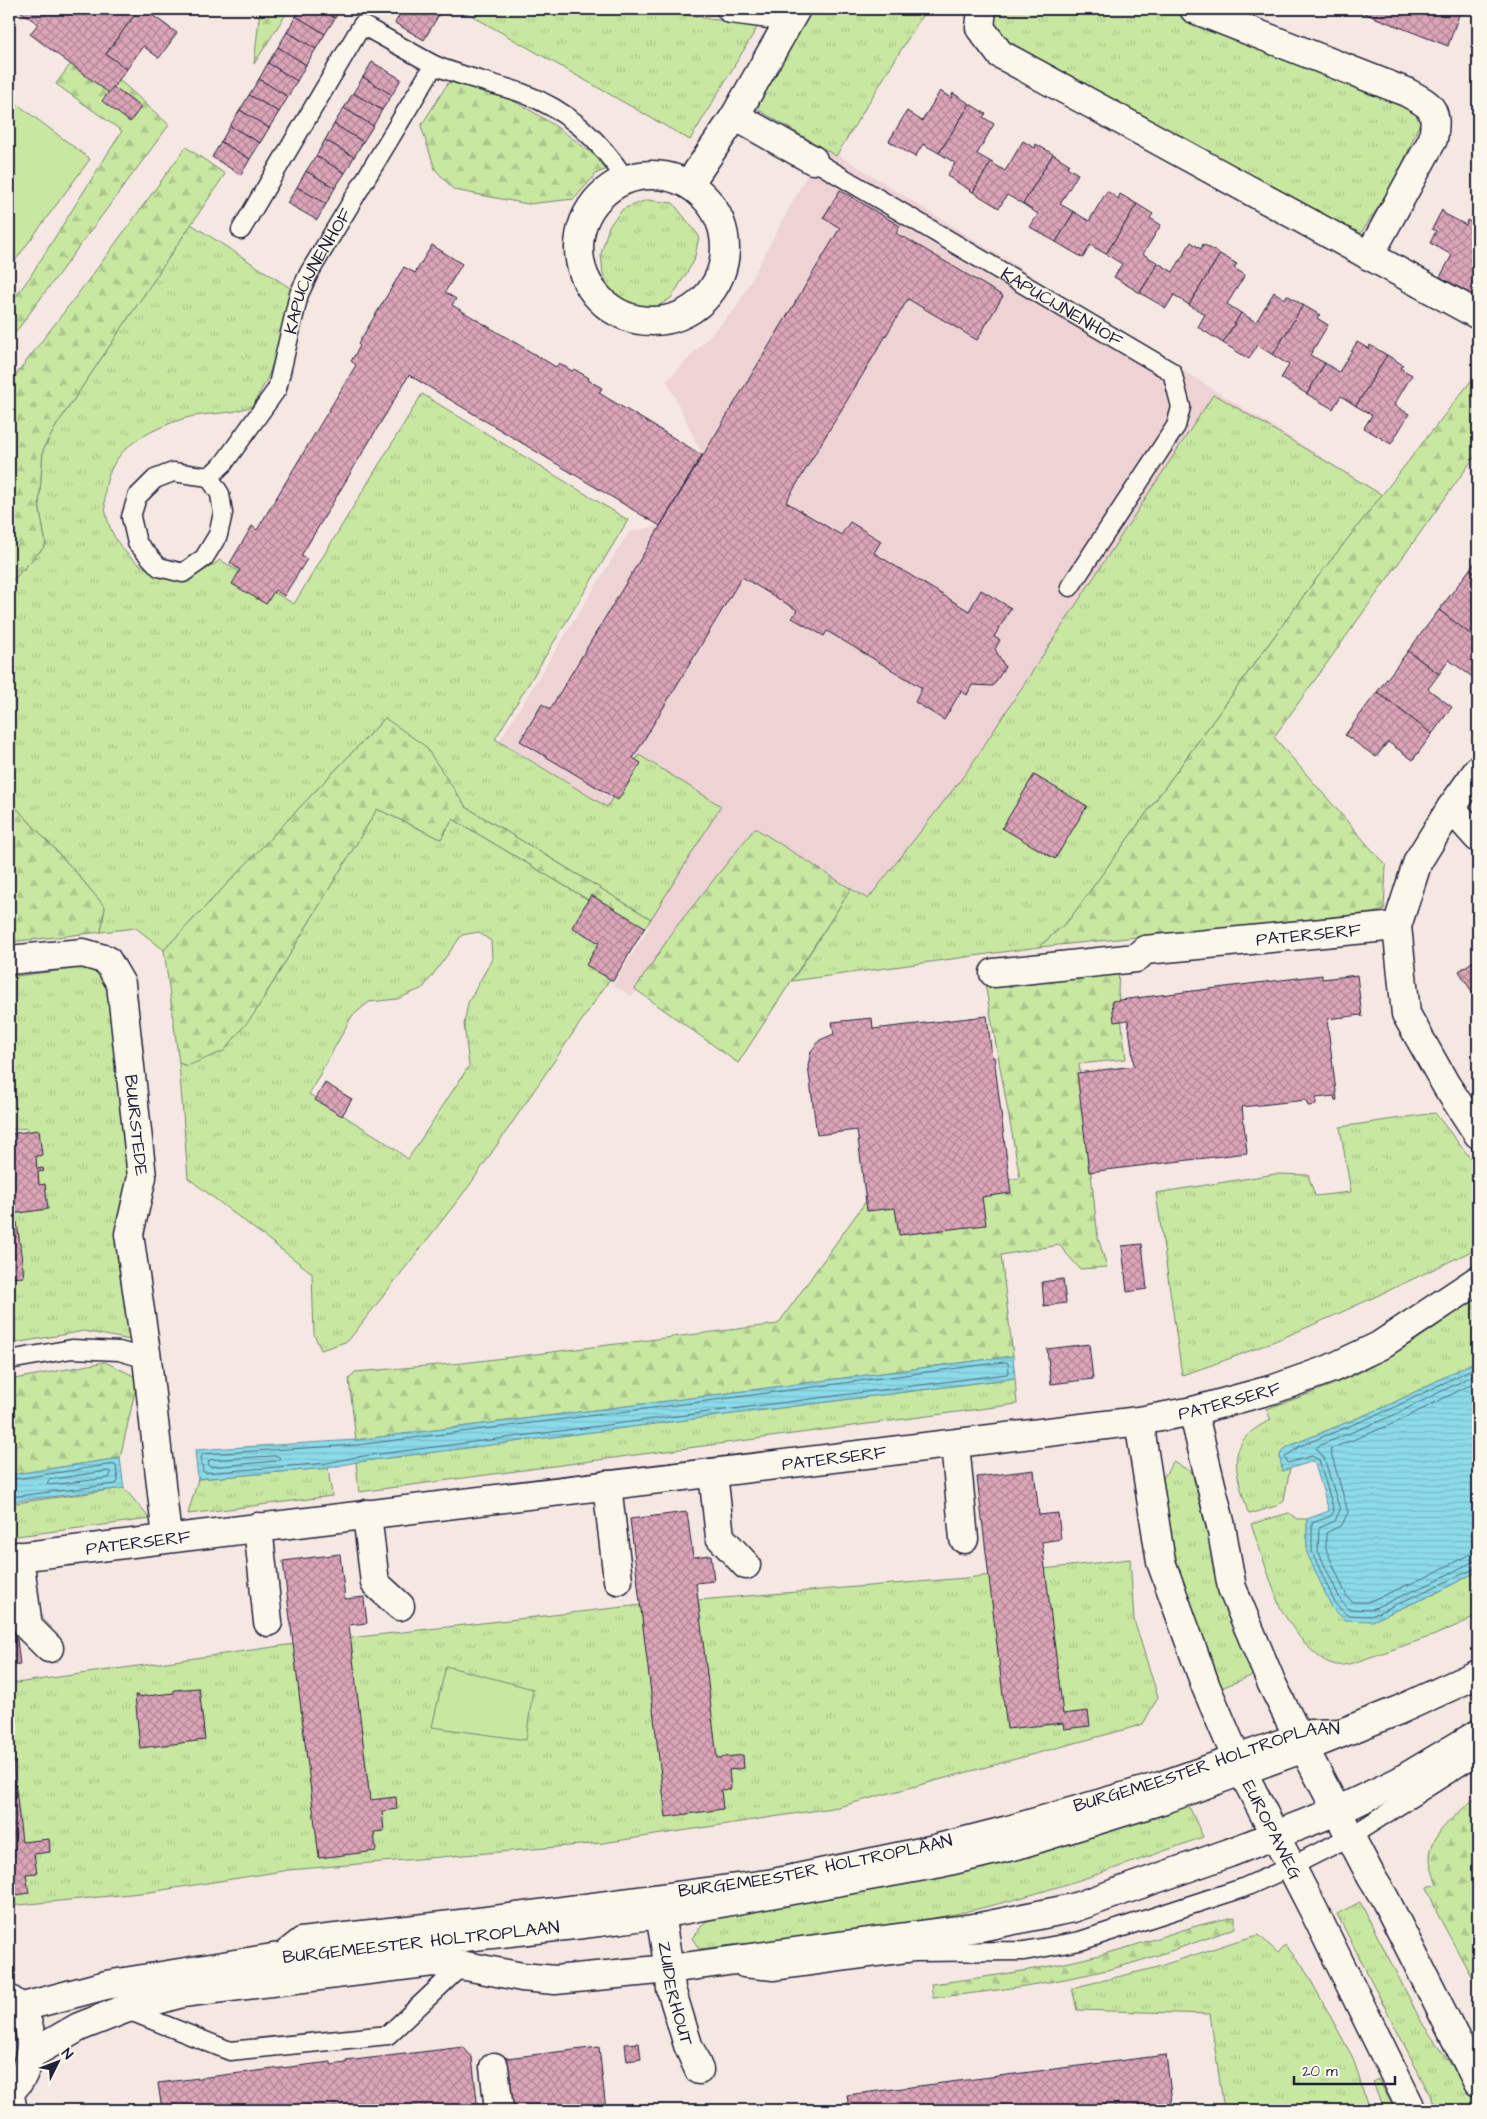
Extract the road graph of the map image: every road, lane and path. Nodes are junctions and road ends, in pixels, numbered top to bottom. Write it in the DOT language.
graph roads {
  1 [pos="731,9"];
  2 [pos="982,9"];
  3 [pos="1194,9"];
  4 [pos="793,13"];
  5 [pos="434,65"];
  6 [pos="735,116"];
  7 [pos="813,160"];
  8 [pos="626,180"];
  9 [pos="689,184"];
  10 [pos="241,230"];
  11 [pos="1369,256"];
  12 [pos="1478,315"];
  13 [pos="209,477"];
  14 [pos="1070,587"];
  15 [pos="1478,770"];
  16 [pos="1452,808"];
  17 [pos="1478,838"];
  18 [pos="1397,926"];
  19 [pos="9,960"];
  20 [pos="994,973"];
  21 [pos="1478,1134"];
  22 [pos="1478,1280"];
  23 [pos="9,1360"];
  24 [pos="147,1360"];
  25 [pos="1193,1411"];
  26 [pos="1139,1421"];
  27 [pos="955,1444"];
  28 [pos="713,1473"];
  29 [pos="607,1486"];
  30 [pos="367,1514"];
  31 [pos="258,1527"];
  32 [pos="167,1538"];
  33 [pos="964,1539"];
  34 [pos="14,1557"];
  35 [pos="746,1565"];
  36 [pos="618,1580"];
  37 [pos="400,1606"];
  38 [pos="268,1622"];
  39 [pos="49,1648"];
  40 [pos="1478,1674"];
  41 [pos="1478,1734"];
  42 [pos="1300,1740"];
  43 [pos="1478,1754"];
  44 [pos="1238,1763"];
  45 [pos="1338,1811"];
  46 [pos="1273,1835"];
  47 [pos="1351,1836"];
  48 [pos="1290,1867"];
  49 [pos="660,1914"];
  50 [pos="273,1958"];
  51 [pos="704,1964"];
  52 [pos="466,1966"];
  53 [pos="669,1969"];
  54 [pos="14,2003"];
  55 [pos="125,2009"];
  56 [pos="30,2055"];
  57 [pos="494,2067"];
  58 [pos="699,2070"];
  59 [pos="1478,2083"];
  60 [pos="9,2092"];
  61 [pos="13,2110"];
  62 [pos="499,2110"];
  63 [pos="1412,2110"];
  1 -- 4 [label="street"];
  2 -- 11 [label="street"];
  3 -- 11 [label="street"];
  4 -- 6 [label="street"];
  5 -- 8 [label="lane"];
  5 -- 10 [label="lane"];
  5 -- 13 [label="lane, KAPUCIJNENHOF"];
  6 -- 7 [label="street, KAPUCIJNENHOF"];
  6 -- 9 [label="street"];
  7 -- 14 [label="lane, KAPUCIJNENHOF"];
  8 -- 9 [label="street"];
  8 -- 9 [label="street"];
  11 -- 12 [label="street"];
  13 -- 13 [label="lane"];
  15 -- 16 [label="street"];
  16 -- 17 [label="street"];
  16 -- 18 [label="street"];
  18 -- 20 [label="street, PATERSERF"];
  18 -- 21 [label="street"];
  19 -- 24 [label="street, BUURSTEDE"];
  22 -- 25 [label="street, PATERSERF"];
  23 -- 24 [label="lane"];
  24 -- 32 [label="street, BUURSTEDE"];
  25 -- 26 [label="street, PATERSERF"];
  25 -- 42 [label="street"];
  26 -- 27 [label="street, PATERSERF"];
  26 -- 44 [label="street, EUROPAWEG"];
  27 -- 28 [label="street, PATERSERF"];
  27 -- 33 [label="street"];
  28 -- 29 [label="street, PATERSERF"];
  28 -- 35 [label="street"];
  29 -- 30 [label="street, PATERSERF"];
  29 -- 36 [label="street"];
  30 -- 31 [label="street, PATERSERF"];
  30 -- 37 [label="street"];
  31 -- 32 [label="street, PATERSERF"];
  31 -- 38 [label="street"];
  32 -- 34 [label="street, PATERSERF"];
  34 -- 39 [label="street, PATERSERF"];
  40 -- 42 [label="street, BURGEMEESTER HOLTROPLAAN"];
  41 -- 45 [label="street, BURGEMEESTER HOLTROPLAAN"];
  42 -- 44 [label="street, BURGEMEESTER HOLTROPLAAN"];
  42 -- 45 [label="street"];
  43 -- 47 [label="lane, BURGEMEESTER HOLTROPLAAN"];
  44 -- 46 [label="street, EUROPAWEG"];
  44 -- 49 [label="street, BURGEMEESTER HOLTROPLAAN"];
  44 -- 50 [label="lane, BURGEMEESTER HOLTROPLAAN"];
  45 -- 46 [label="street, BURGEMEESTER HOLTROPLAAN"];
  45 -- 47 [label="street"];
  46 -- 48 [label="street, EUROPAWEG"];
  46 -- 51 [label="street, BURGEMEESTER HOLTROPLAAN"];
  47 -- 48 [label="lane, BURGEMEESTER HOLTROPLAAN"];
  47 -- 59 [label="street"];
  48 -- 51 [label="lane, BURGEMEESTER HOLTROPLAAN"];
  48 -- 63 [label="street, EUROPAWEG"];
  49 -- 50 [label="street, BURGEMEESTER HOLTROPLAAN"];
  49 -- 53 [label="street, ZUIDERHOUT"];
  50 -- 54 [label="street, BURGEMEESTER HOLTROPLAAN"];
  51 -- 53 [label="street, BURGEMEESTER HOLTROPLAAN"];
  52 -- 53 [label="street, BURGEMEESTER HOLTROPLAAN"];
  52 -- 55 [label="street, BURGEMEESTER HOLTROPLAAN"];
  52 -- 55 [label="lane, BURGEMEESTER HOLTROPLAAN"];
  53 -- 58 [label="street, ZUIDERHOUT"];
  54 -- 56 [label="street"];
  55 -- 56 [label="street, BURGEMEESTER HOLTROPLAAN"];
  56 -- 60 [label="street"];
  57 -- 62 [label="street"];
  60 -- 61 [label="street"];
}
